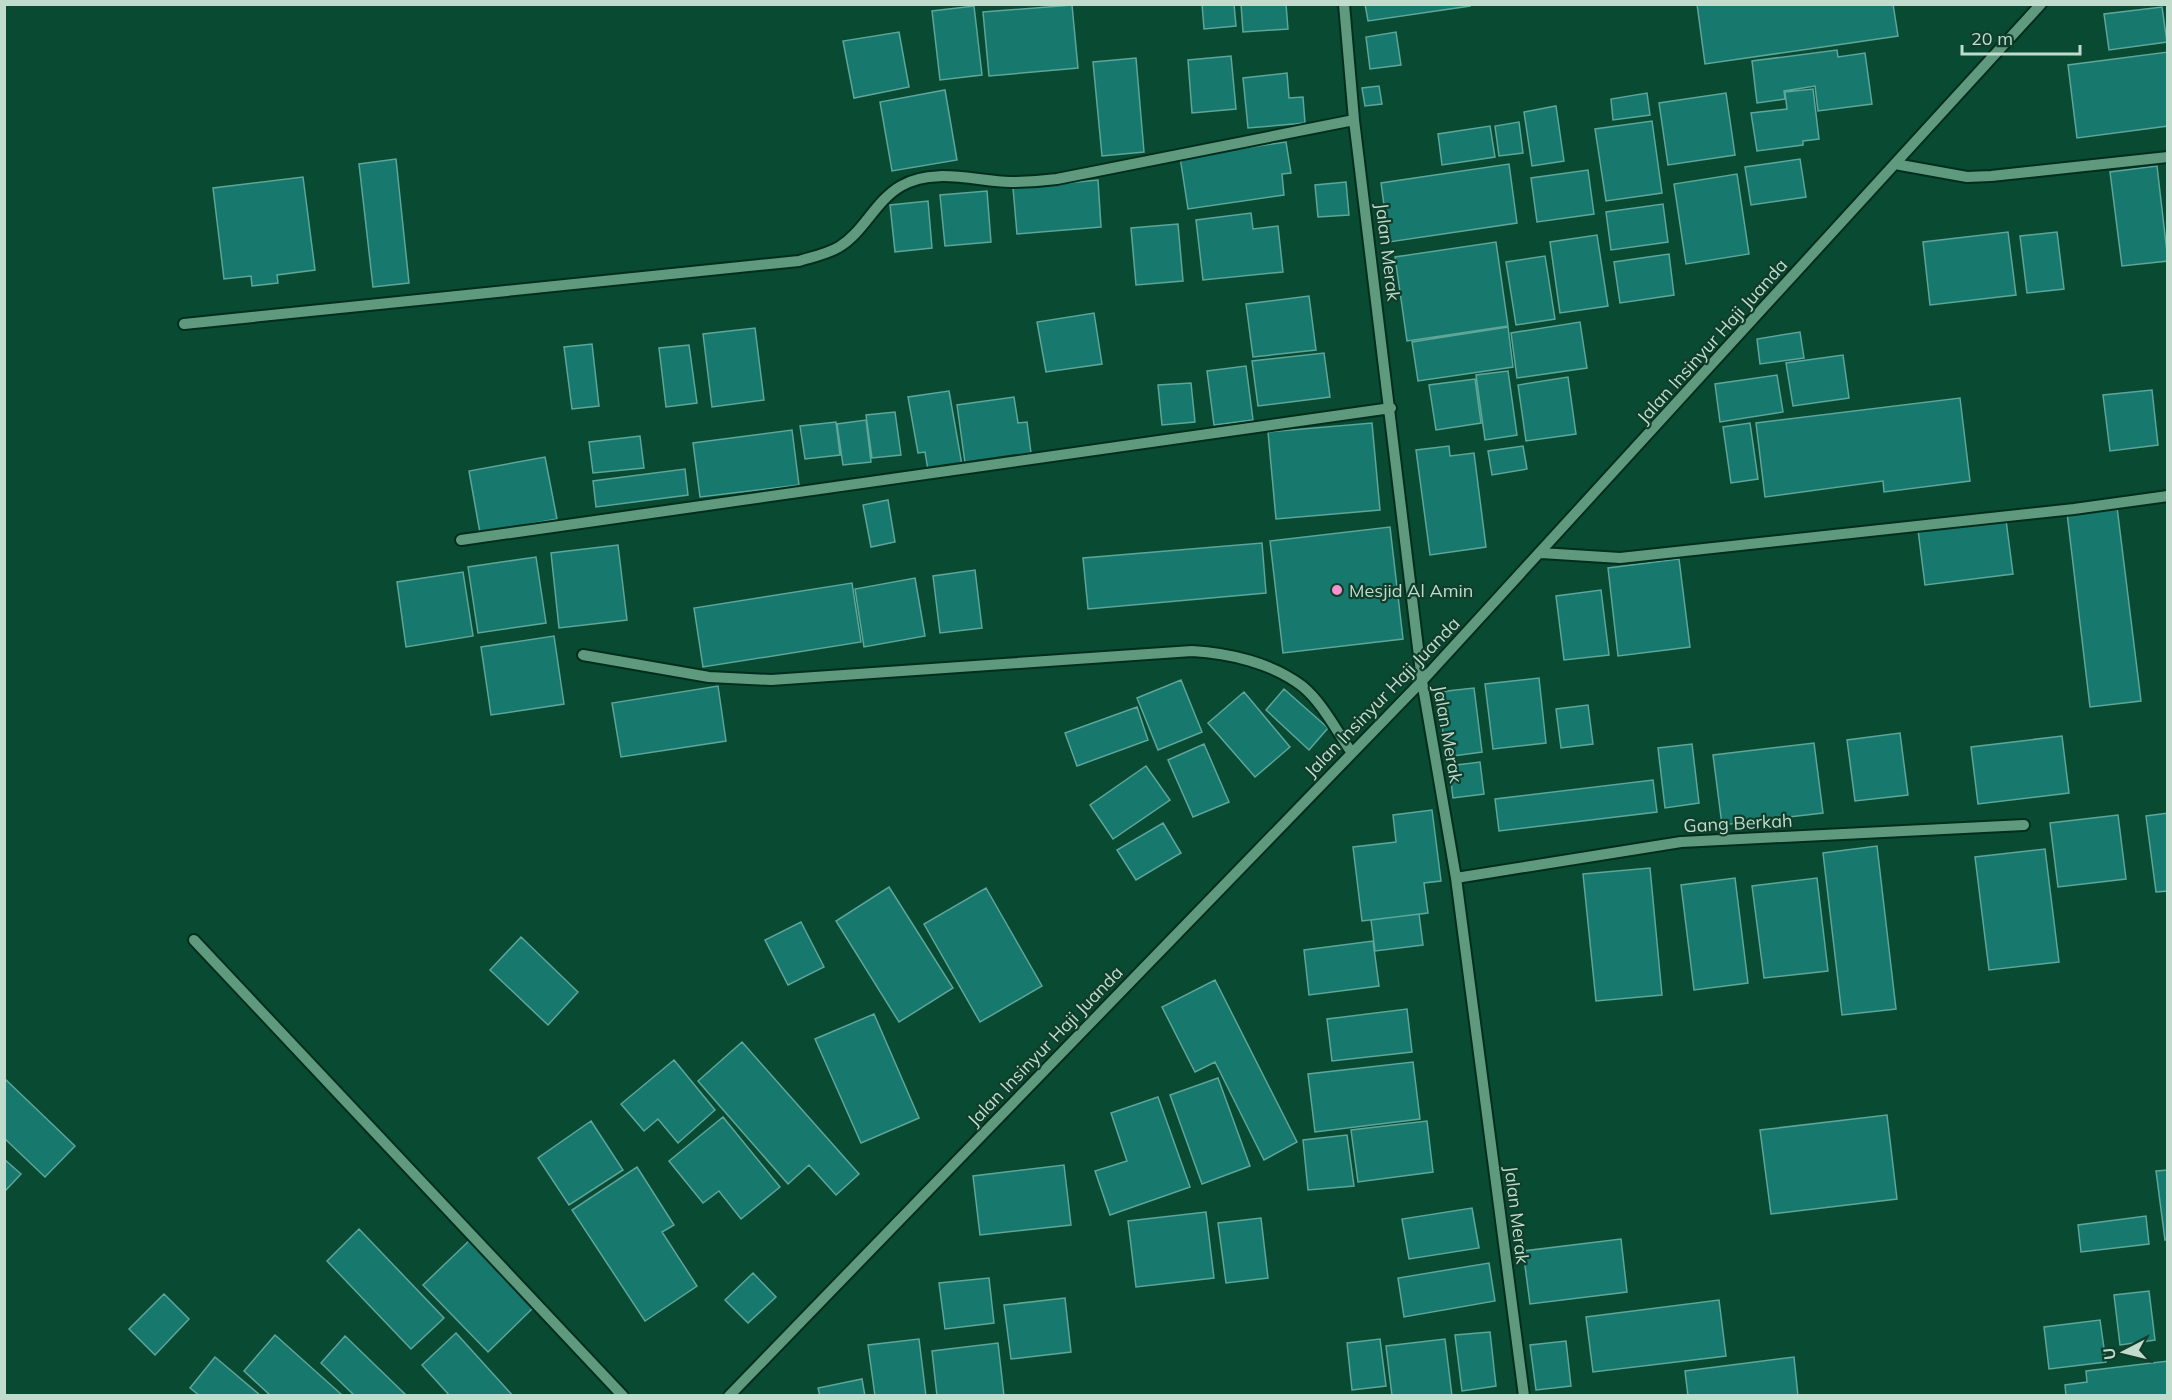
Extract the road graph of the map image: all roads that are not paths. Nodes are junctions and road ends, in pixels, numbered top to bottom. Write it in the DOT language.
graph roads {
  1 [pos="1344,4"];
  2 [pos="2042,4"];
  3 [pos="1354,120"];
  4 [pos="2168,157"];
  5 [pos="1895,164"];
  6 [pos="184,324"];
  7 [pos="1391,408"];
  8 [pos="2168,496"];
  9 [pos="461,540"];
  10 [pos="1540,553"];
  11 [pos="583,655"];
  12 [pos="1422,681"];
  13 [pos="1352,753"];
  14 [pos="2024,825"];
  15 [pos="1456,878"];
  16 [pos="194,940"];
  17 [pos="623,1395"];
  18 [pos="729,1395"];
  19 [pos="1524,1395"];
  1 -- 3 [label="street, Jalan Merak"];
  2 -- 5 [label="street, Jalan Insinyur Haji Juanda"];
  3 -- 6 [label="street"];
  3 -- 7 [label="street, Jalan Merak"];
  4 -- 5 [label="street"];
  5 -- 10 [label="street, Jalan Insinyur Haji Juanda"];
  7 -- 9 [label="street"];
  7 -- 12 [label="street, Jalan Merak"];
  8 -- 10 [label="street"];
  10 -- 12 [label="street, Jalan Insinyur Haji Juanda"];
  11 -- 13 [label="street"];
  12 -- 13 [label="street, Jalan Insinyur Haji Juanda"];
  12 -- 15 [label="street, Jalan Merak"];
  13 -- 18 [label="street, Jalan Insinyur Haji Juanda"];
  14 -- 15 [label="street, Gang Berkah"];
  15 -- 19 [label="street, Jalan Merak"];
  16 -- 17 [label="street"];
}
